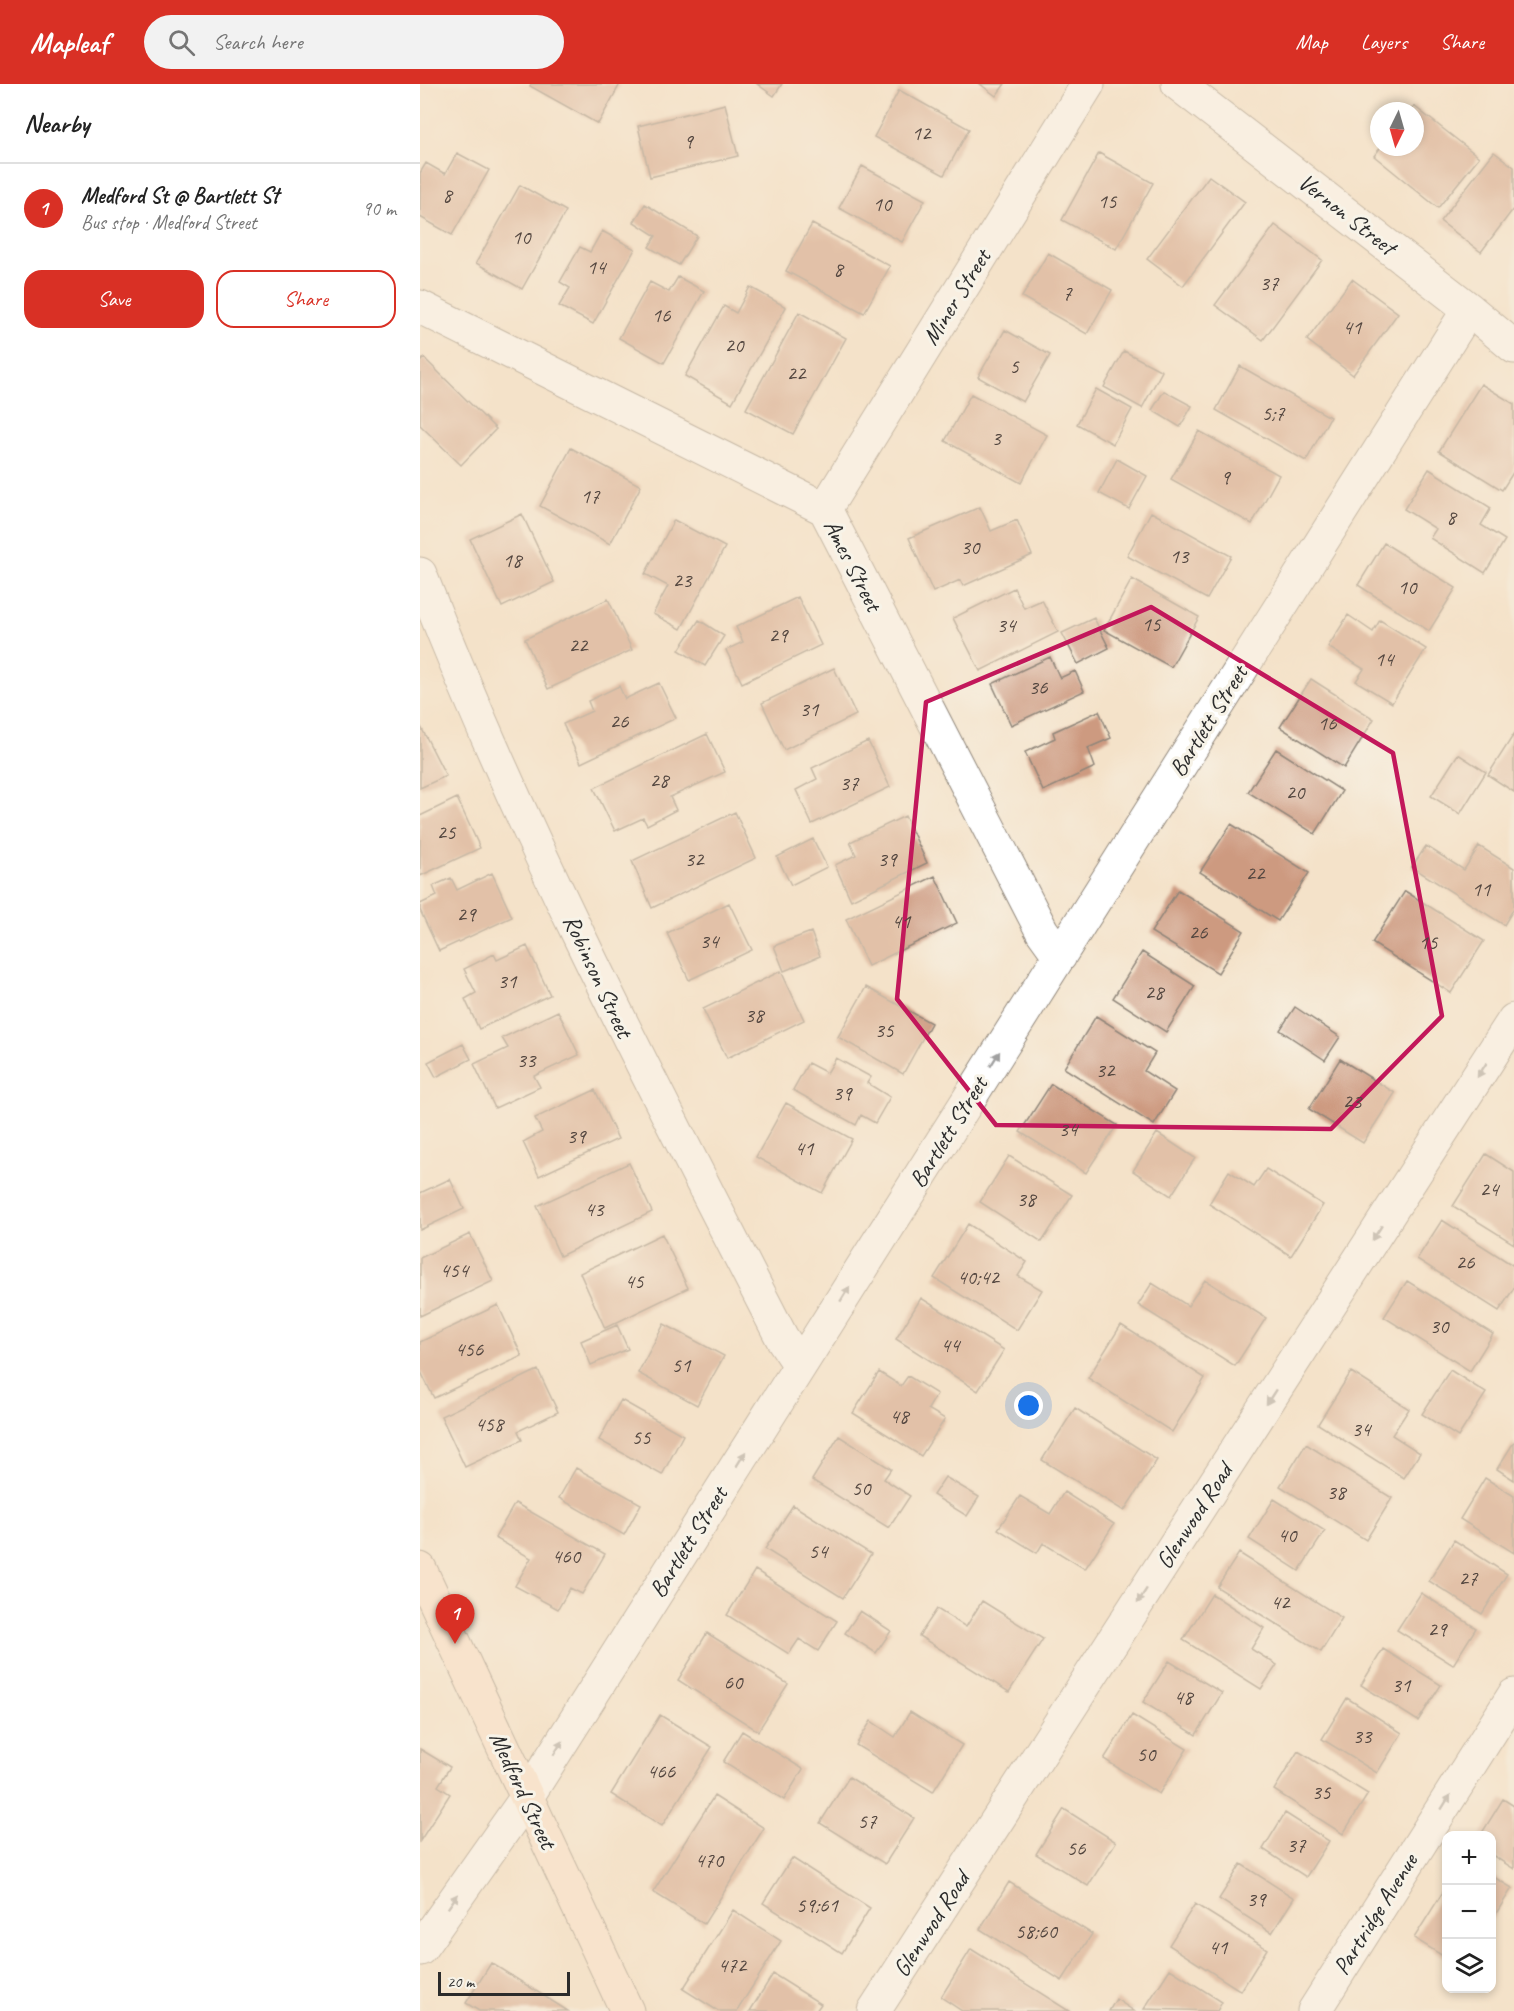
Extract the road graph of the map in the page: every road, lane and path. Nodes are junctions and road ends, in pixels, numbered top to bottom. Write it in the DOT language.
graph roads {
  1 [pos="1088,84"];
  2 [pos="1178,84"];
  3 [pos="420,307"];
  4 [pos="1469,309"];
  5 [pos="1514,347"];
  6 [pos="825,509"];
  7 [pos="420,574"];
  8 [pos="1060,956"];
  9 [pos="1514,1020"];
  10 [pos="801,1365"];
  11 [pos="420,1569"];
  12 [pos="1514,1695"];
  13 [pos="527,1797"];
  14 [pos="420,1949"];
  15 [pos="627,2011"];
  16 [pos="874,2011"];
  17 [pos="1314,2011"];
  1 -- 6 [label="street, Miner Street"];
  2 -- 4 [label="street, Vernon Street"];
  3 -- 6 [label="street, Ames Street"];
  4 -- 5 [label="street, Vernon Street"];
  4 -- 8 [label="street, Bartlett Street"];
  6 -- 8 [label="street, Ames Street"];
  7 -- 10 [label="street, Robinson Street"];
  10 -- 8 [label="street, Bartlett Street, one-way"];
  9 -- 16 [label="street, Glenwood Road, one-way"];
  13 -- 10 [label="street, Bartlett Street, one-way"];
  11 -- 13 [label="main road, Medford Street"];
  17 -- 12 [label="street, Partridge Avenue, one-way"];
  14 -- 13 [label="street, Bartlett Street, one-way"];
  13 -- 15 [label="main road, Medford Street"];
}
